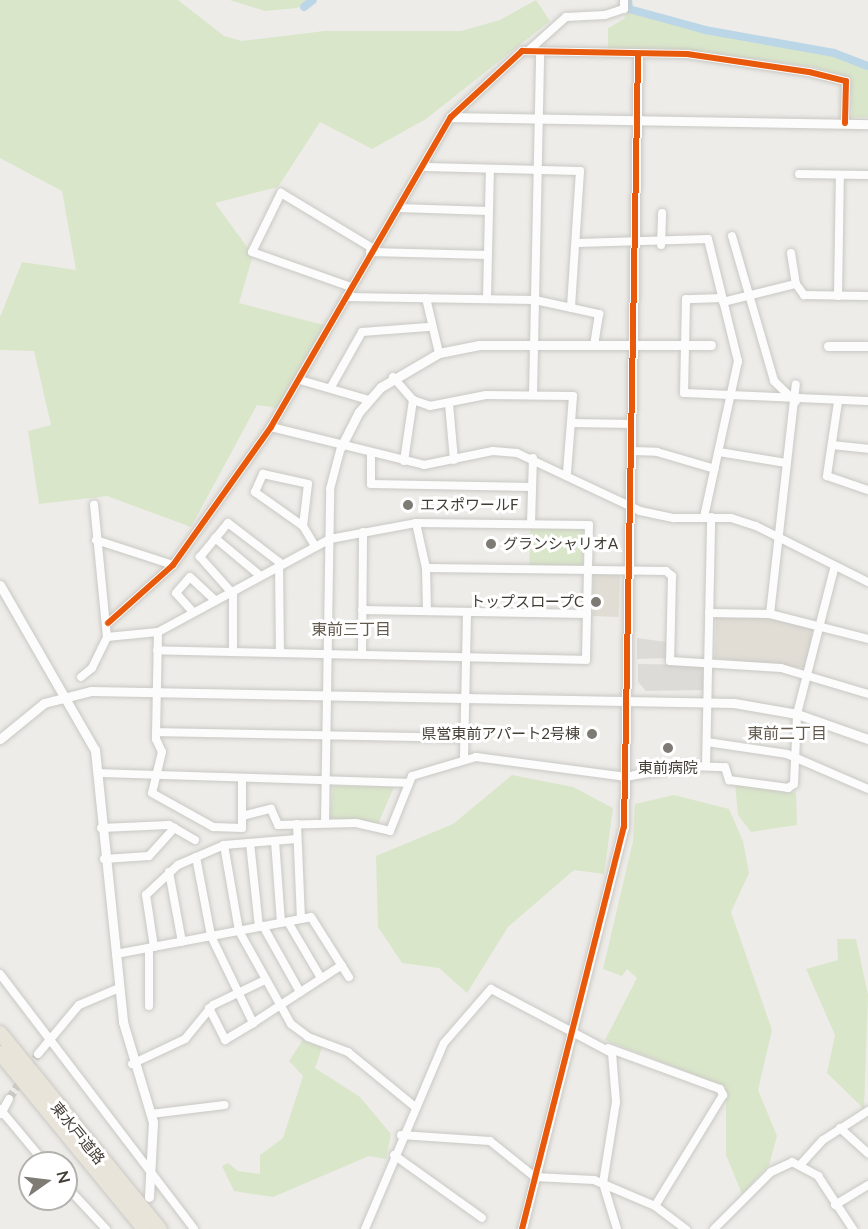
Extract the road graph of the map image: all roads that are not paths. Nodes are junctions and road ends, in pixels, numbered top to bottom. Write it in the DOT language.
graph roads {
  1 [pos="624,0"];
  2 [pos="528,51"];
  3 [pos="540,52"];
  4 [pos="638,54"];
  5 [pos="451,117"];
  6 [pos="538,118"];
  7 [pos="637,121"];
  8 [pos="845,123"];
  9 [pos="868,124"];
  10 [pos="426,167"];
  11 [pos="489,169"];
  12 [pos="537,169"];
  13 [pos="800,174"];
  14 [pos="840,175"];
  15 [pos="868,175"];
  16 [pos="398,208"];
  17 [pos="489,211"];
  18 [pos="662,213"];
  19 [pos="732,236"];
  20 [pos="578,243"];
  21 [pos="636,244"];
  22 [pos="661,244"];
  23 [pos="371,250"];
  24 [pos="791,253"];
  25 [pos="488,255"];
  26 [pos="796,284"];
  27 [pos="351,287"];
  28 [pos="750,296"];
  29 [pos="838,296"];
  30 [pos="868,296"];
  31 [pos="346,297"];
  32 [pos="426,298"];
  33 [pos="487,298"];
  34 [pos="535,300"];
  35 [pos="722,300"];
  36 [pos="571,308"];
  37 [pos="428,327"];
  38 [pos="534,345"];
  39 [pos="594,345"];
  40 [pos="633,345"];
  41 [pos="684,345"];
  42 [pos="711,345"];
  43 [pos="828,346"];
  44 [pos="868,346"];
  45 [pos="439,353"];
  46 [pos="393,377"];
  47 [pos="300,380"];
  48 [pos="796,384"];
  49 [pos="331,387"];
  50 [pos="533,395"];
  51 [pos="727,398"];
  52 [pos="369,400"];
  53 [pos="413,400"];
  54 [pos="868,401"];
  55 [pos="796,402"];
  56 [pos="838,402"];
  57 [pos="449,404"];
  58 [pos="573,423"];
  59 [pos="632,424"];
  60 [pos="271,428"];
  61 [pos="832,445"];
  62 [pos="341,447"];
  63 [pos="868,449"];
  64 [pos="632,451"];
  65 [pos="719,452"];
  66 [pos="371,454"];
  67 [pos="533,458"];
  68 [pos="454,460"];
  69 [pos="404,461"];
  70 [pos="786,463"];
  71 [pos="716,469"];
  72 [pos="567,473"];
  73 [pos="532,487"];
  74 [pos="868,490"];
  75 [pos="94,505"];
  76 [pos="631,507"];
  77 [pos="708,517"];
  78 [pos="416,523"];
  79 [pos="531,524"];
  80 [pos="303,526"];
  81 [pos="363,532"];
  82 [pos="775,537"];
  83 [pos="215,538"];
  84 [pos="330,539"];
  85 [pos="96,540"];
  86 [pos="314,544"];
  87 [pos="279,562"];
  88 [pos="173,565"];
  89 [pos="426,568"];
  90 [pos="834,569"];
  91 [pos="588,570"];
  92 [pos="629,571"];
  93 [pos="258,574"];
  94 [pos="868,582"];
  95 [pos="0,585"];
  96 [pos="231,589"];
  97 [pos="214,599"];
  98 [pos="363,610"];
  99 [pos="427,611"];
  100 [pos="193,612"];
  101 [pos="467,612"];
  102 [pos="709,613"];
  103 [pos="587,614"];
  104 [pos="770,614"];
  105 [pos="108,623"];
  106 [pos="819,627"];
  107 [pos="158,632"];
  108 [pos="107,637"];
  109 [pos="868,639"];
  110 [pos="157,650"];
  111 [pos="233,652"];
  112 [pos="280,653"];
  113 [pos="327,654"];
  114 [pos="362,655"];
  115 [pos="466,657"];
  116 [pos="709,661"];
  117 [pos="807,674"];
  118 [pos="81,677"];
  119 [pos="157,692"];
  120 [pos="67,693"];
  121 [pos="326,694"];
  122 [pos="868,694"];
  123 [pos="465,697"];
  124 [pos="628,700"];
  125 [pos="708,702"];
  126 [pos="797,714"];
  127 [pos="156,732"];
  128 [pos="326,735"];
  129 [pos="464,738"];
  130 [pos="0,739"];
  131 [pos="868,739"];
  132 [pos="707,742"];
  133 [pos="464,757"];
  134 [pos="794,757"];
  135 [pos="706,766"];
  136 [pos="98,773"];
  137 [pos="157,774"];
  138 [pos="625,777"];
  139 [pos="242,780"];
  140 [pos="325,782"];
  141 [pos="409,783"];
  142 [pos="868,789"];
  143 [pos="242,816"];
  144 [pos="325,823"];
  145 [pos="297,824"];
  146 [pos="101,828"];
  147 [pos="174,828"];
  148 [pos="297,839"];
  149 [pos="195,840"];
  150 [pos="275,842"];
  151 [pos="250,843"];
  152 [pos="224,845"];
  153 [pos="196,857"];
  154 [pos="104,858"];
  155 [pos="169,872"];
  156 [pos="301,919"];
  157 [pos="284,922"];
  158 [pos="261,927"];
  159 [pos="239,931"];
  160 [pos="211,936"];
  161 [pos="182,942"];
  162 [pos="151,948"];
  163 [pos="116,954"];
  164 [pos="342,965"];
  165 [pos="0,974"];
  166 [pos="349,977"];
  167 [pos="321,978"];
  168 [pos="265,980"];
  169 [pos="119,988"];
  170 [pos="300,992"];
  171 [pos="238,993"];
  172 [pos="279,1005"];
  173 [pos="149,1006"];
  174 [pos="209,1008"];
  175 [pos="253,1023"];
  176 [pos="573,1030"];
  177 [pos="0,1033"];
  178 [pos="47,1040"];
  179 [pos="608,1048"];
  180 [pos="0,1053"];
  181 [pos="38,1054"];
  182 [pos="132,1064"];
  183 [pos="9,1100"];
  184 [pos="224,1105"];
  185 [pos="414,1106"];
  186 [pos="1,1112"];
  187 [pos="868,1112"];
  188 [pos="151,1114"];
  189 [pos="840,1128"];
  190 [pos="401,1135"];
  191 [pos="35,1151"];
  192 [pos="868,1153"];
  193 [pos="394,1155"];
  194 [pos="802,1162"];
  195 [pos="150,1174"];
  196 [pos="535,1177"];
  197 [pos="603,1183"];
  198 [pos="868,1185"];
  199 [pos="148,1197"];
  200 [pos="78,1199"];
  201 [pos="835,1205"];
  202 [pos="655,1206"];
  203 [pos="482,1218"];
  204 [pos="106,1229"];
  205 [pos="144,1229"];
  206 [pos="160,1229"];
  207 [pos="194,1229"];
  208 [pos="365,1229"];
  209 [pos="522,1229"];
  210 [pos="617,1229"];
  211 [pos="686,1229"];
  212 [pos="714,1229"];
  213 [pos="853,1229"];
  1 -- 2 [label="street"];
  2 -- 3 [label="street"];
  2 -- 5 [label="street"];
  3 -- 4 [label="street"];
  3 -- 6 [label="street"];
  4 -- 7 [label="street"];
  4 -- 8 [label="street"];
  5 -- 6 [label="street"];
  5 -- 10 [label="street"];
  6 -- 7 [label="street"];
  6 -- 12 [label="street"];
  7 -- 8 [label="street"];
  7 -- 21 [label="street"];
  8 -- 9 [label="street"];
  10 -- 11 [label="street"];
  10 -- 16 [label="street"];
  11 -- 12 [label="street"];
  11 -- 17 [label="street"];
  12 -- 20 [label="street"];
  12 -- 34 [label="street"];
  13 -- 14 [label="street"];
  14 -- 15 [label="street"];
  14 -- 29 [label="street"];
  16 -- 17 [label="street"];
  16 -- 23 [label="street"];
  17 -- 25 [label="street"];
  18 -- 22 [label="street"];
  19 -- 28 [label="street"];
  20 -- 21 [label="street"];
  20 -- 36 [label="street"];
  21 -- 22 [label="street"];
  21 -- 40 [label="street"];
  22 -- 35 [label="street"];
  23 -- 25 [label="street"];
  23 -- 27 [label="street"];
  23 -- 27 [label="street"];
  24 -- 26 [label="street"];
  25 -- 33 [label="street"];
  26 -- 28 [label="street"];
  26 -- 29 [label="street"];
  27 -- 31 [label="street"];
  28 -- 35 [label="street"];
  28 -- 55 [label="street"];
  29 -- 30 [label="street"];
  31 -- 32 [label="street"];
  31 -- 47 [label="street"];
  32 -- 33 [label="street"];
  32 -- 37 [label="street"];
  33 -- 34 [label="street"];
  34 -- 36 [label="street"];
  34 -- 38 [label="street"];
  35 -- 41 [label="street"];
  35 -- 51 [label="street"];
  36 -- 39 [label="street"];
  37 -- 45 [label="street"];
  37 -- 49 [label="street"];
  38 -- 39 [label="street"];
  38 -- 45 [label="street"];
  38 -- 50 [label="street"];
  39 -- 40 [label="street"];
  40 -- 41 [label="street"];
  40 -- 59 [label="street"];
  41 -- 42 [label="street"];
  41 -- 51 [label="street"];
  43 -- 44 [label="street"];
  45 -- 46 [label="street"];
  46 -- 52 [label="street"];
  46 -- 53 [label="street"];
  47 -- 49 [label="street"];
  47 -- 60 [label="street"];
  48 -- 55 [label="street"];
  49 -- 52 [label="street"];
  50 -- 57 [label="street"];
  50 -- 58 [label="street"];
  51 -- 55 [label="street"];
  51 -- 65 [label="street"];
  52 -- 62 [label="street"];
  53 -- 57 [label="street"];
  53 -- 69 [label="street"];
  54 -- 56 [label="street"];
  55 -- 56 [label="street"];
  55 -- 70 [label="street"];
  56 -- 61 [label="street"];
  57 -- 68 [label="street"];
  58 -- 59 [label="street"];
  58 -- 72 [label="street"];
  59 -- 64 [label="street"];
  60 -- 62 [label="street"];
  60 -- 88 [label="street"];
  61 -- 63 [label="street"];
  61 -- 74 [label="street"];
  62 -- 66 [label="street"];
  62 -- 84 [label="street"];
  64 -- 71 [label="street"];
  64 -- 76 [label="street"];
  65 -- 70 [label="street"];
  65 -- 71 [label="street"];
  66 -- 69 [label="street"];
  66 -- 73 [label="street"];
  67 -- 68 [label="street"];
  67 -- 72 [label="street"];
  67 -- 73 [label="street"];
  68 -- 69 [label="street"];
  70 -- 82 [label="street"];
  71 -- 77 [label="street"];
  72 -- 76 [label="street"];
  73 -- 79 [label="street"];
  75 -- 85 [label="street"];
  76 -- 77 [label="street"];
  76 -- 92 [label="street"];
  77 -- 82 [label="street"];
  77 -- 102 [label="street"];
  78 -- 79 [label="street"];
  78 -- 81 [label="street"];
  78 -- 89 [label="street"];
  79 -- 91 [label="street"];
  80 -- 80 [label="street"];
  80 -- 86 [label="street"];
  81 -- 84 [label="street"];
  81 -- 98 [label="street"];
  82 -- 90 [label="street"];
  82 -- 104 [label="street"];
  83 -- 87 [label="street"];
  83 -- 93 [label="street"];
  83 -- 96 [label="street"];
  84 -- 86 [label="street"];
  84 -- 113 [label="street"];
  85 -- 88 [label="street"];
  85 -- 105 [label="street"];
  86 -- 87 [label="street"];
  87 -- 93 [label="street"];
  87 -- 112 [label="street"];
  88 -- 105 [label="street"];
  89 -- 91 [label="street"];
  89 -- 99 [label="street"];
  90 -- 94 [label="street"];
  90 -- 106 [label="street"];
  91 -- 92 [label="street"];
  91 -- 103 [label="street"];
  92 -- 116 [label="street"];
  92 -- 124 [label="street"];
  93 -- 96 [label="street"];
  95 -- 120 [label="street"];
  96 -- 97 [label="street"];
  96 -- 111 [label="street"];
  97 -- 100 [label="street"];
  97 -- 100 [label="street"];
  98 -- 99 [label="street"];
  98 -- 114 [label="street"];
  99 -- 101 [label="street"];
  100 -- 107 [label="street"];
  101 -- 103 [label="street"];
  101 -- 115 [label="street"];
  102 -- 104 [label="street"];
  102 -- 116 [label="street"];
  103 -- 115 [label="street"];
  104 -- 106 [label="street"];
  105 -- 108 [label="street"];
  106 -- 109 [label="street"];
  106 -- 117 [label="street"];
  107 -- 108 [label="street"];
  107 -- 110 [label="street"];
  108 -- 118 [label="street"];
  110 -- 111 [label="street"];
  110 -- 119 [label="street"];
  111 -- 112 [label="street"];
  112 -- 113 [label="street"];
  113 -- 114 [label="street"];
  113 -- 121 [label="street"];
  114 -- 115 [label="street"];
  115 -- 123 [label="street"];
  116 -- 117 [label="street"];
  116 -- 125 [label="street"];
  117 -- 122 [label="street"];
  117 -- 126 [label="street"];
  119 -- 120 [label="street"];
  119 -- 121 [label="street"];
  119 -- 127 [label="street"];
  120 -- 130 [label="street"];
  120 -- 136 [label="street"];
  121 -- 123 [label="street"];
  121 -- 128 [label="street"];
  123 -- 124 [label="street"];
  123 -- 129 [label="street"];
  124 -- 125 [label="street"];
  124 -- 138 [label="street"];
  125 -- 126 [label="street"];
  125 -- 132 [label="street"];
  126 -- 131 [label="street"];
  126 -- 134 [label="street"];
  127 -- 128 [label="street"];
  127 -- 137 [label="street"];
  128 -- 129 [label="street"];
  128 -- 140 [label="street"];
  129 -- 133 [label="street"];
  132 -- 134 [label="street"];
  132 -- 135 [label="street"];
  133 -- 138 [label="street"];
  133 -- 141 [label="street"];
  134 -- 135 [label="street"];
  134 -- 142 [label="street"];
  135 -- 138 [label="street"];
  136 -- 137 [label="street"];
  136 -- 146 [label="street"];
  137 -- 139 [label="street"];
  137 -- 143 [label="street"];
  138 -- 176 [label="street"];
  139 -- 140 [label="street"];
  139 -- 143 [label="street"];
  140 -- 141 [label="street"];
  140 -- 144 [label="street"];
  141 -- 144 [label="street"];
  143 -- 145 [label="street"];
  144 -- 145 [label="street"];
  145 -- 148 [label="street"];
  146 -- 147 [label="street"];
  146 -- 154 [label="street"];
  147 -- 149 [label="street"];
  147 -- 154 [label="street"];
  148 -- 150 [label="street"];
  148 -- 156 [label="street"];
  150 -- 151 [label="street"];
  150 -- 157 [label="street"];
  151 -- 152 [label="street"];
  151 -- 158 [label="street"];
  152 -- 153 [label="street"];
  152 -- 159 [label="street"];
  153 -- 155 [label="street"];
  153 -- 160 [label="street"];
  154 -- 163 [label="street"];
  155 -- 161 [label="street"];
  155 -- 162 [label="street"];
  156 -- 157 [label="street"];
  156 -- 164 [label="street"];
  157 -- 158 [label="street"];
  157 -- 167 [label="street"];
  158 -- 159 [label="street"];
  158 -- 170 [label="street"];
  159 -- 160 [label="street"];
  159 -- 168 [label="street"];
  160 -- 161 [label="street"];
  160 -- 171 [label="street"];
  161 -- 162 [label="street"];
  162 -- 163 [label="street"];
  162 -- 173 [label="street"];
  163 -- 169 [label="street"];
  164 -- 166 [label="street"];
  164 -- 167 [label="street"];
  165 -- 178 [label="street"];
  167 -- 170 [label="street"];
  168 -- 171 [label="street"];
  168 -- 172 [label="street"];
  169 -- 178 [label="street"];
  169 -- 182 [label="street"];
  170 -- 172 [label="street"];
  171 -- 174 [label="street"];
  171 -- 175 [label="street"];
  172 -- 175 [label="street"];
  172 -- 185 [label="street"];
  174 -- 175 [label="street"];
  174 -- 182 [label="street"];
  176 -- 179 [label="street"];
  176 -- 185 [label="street"];
  176 -- 196 [label="street"];
  177 -- 206 [label="highway, 東水戸道路"];
  178 -- 181 [label="street"];
  178 -- 195 [label="street"];
  179 -- 197 [label="street"];
  179 -- 202 [label="street"];
  180 -- 205 [label="highway, 東水戸道路"];
  182 -- 188 [label="street"];
  183 -- 186 [label="street"];
  184 -- 188 [label="street"];
  185 -- 190 [label="street"];
  186 -- 191 [label="street"];
  187 -- 189 [label="street"];
  188 -- 195 [label="street"];
  189 -- 192 [label="street"];
  189 -- 194 [label="street"];
  190 -- 193 [label="street"];
  190 -- 196 [label="street"];
  193 -- 203 [label="street"];
  193 -- 208 [label="street"];
  194 -- 201 [label="street"];
  194 -- 212 [label="street"];
  195 -- 199 [label="street"];
  195 -- 207 [label="street"];
  196 -- 197 [label="street"];
  196 -- 209 [label="street"];
  197 -- 202 [label="street"];
  197 -- 210 [label="street"];
  198 -- 201 [label="street"];
  200 -- 204 [label="street"];
  201 -- 213 [label="street"];
  202 -- 211 [label="street"];
}
